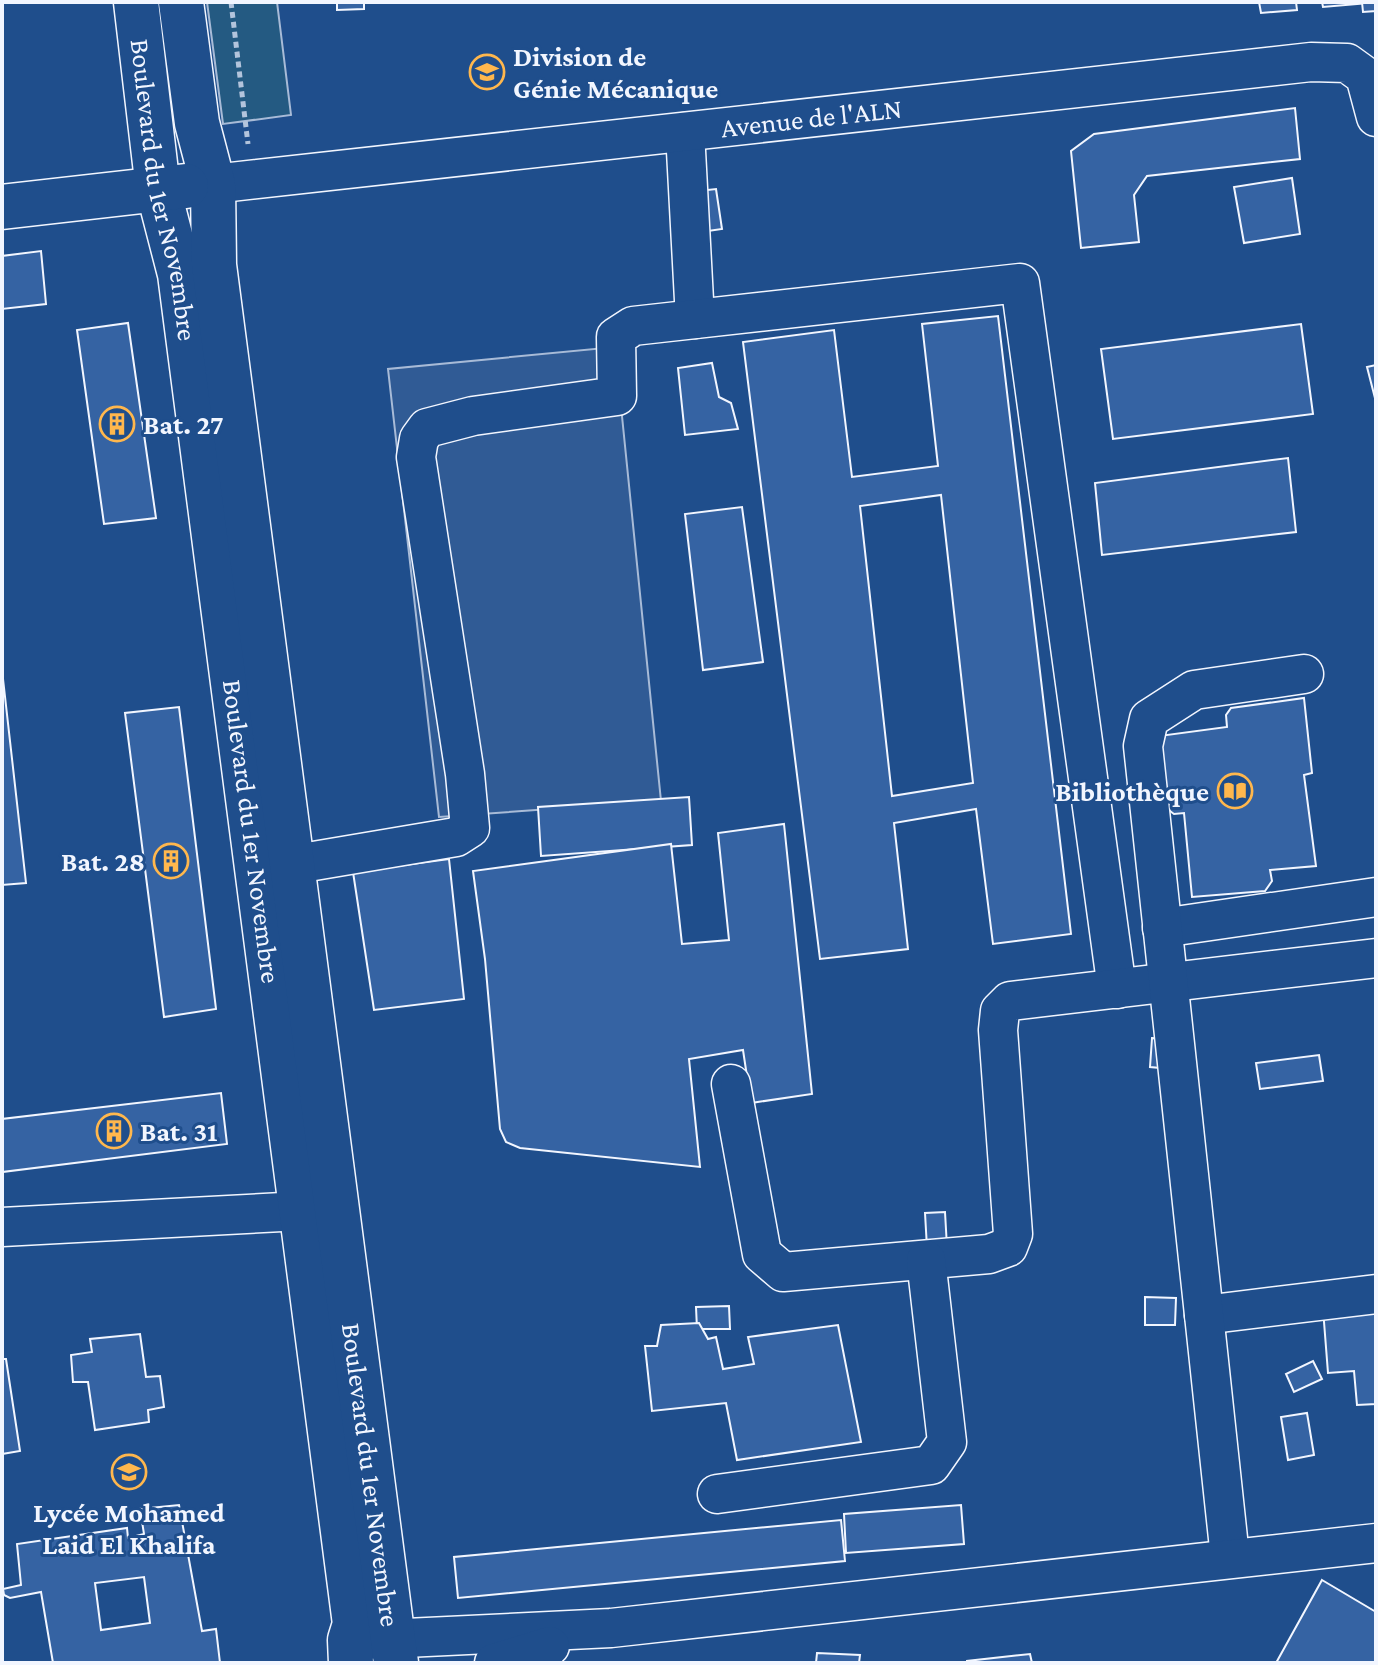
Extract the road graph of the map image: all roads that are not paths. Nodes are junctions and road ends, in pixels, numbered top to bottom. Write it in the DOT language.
graph roads {
  1 [pos="136,2"];
  2 [pos="181,2"];
  3 [pos="1376,117"];
  4 [pos="685,132"];
  5 [pos="233,182"];
  6 [pos="158,189"];
  7 [pos="2,207"];
  8 [pos="695,319"];
  9 [pos="1304,674"];
  10 [pos="290,865"];
  11 [pos="1376,897"];
  12 [pos="1162,928"];
  13 [pos="1376,958"];
  14 [pos="1168,983"];
  15 [pos="1117,989"];
  16 [pos="731,1084"];
  17 [pos="335,1174"];
  18 [pos="301,1211"];
  19 [pos="2,1227"];
  20 [pos="926,1260"];
  21 [pos="1376,1294"];
  22 [pos="1204,1315"];
  23 [pos="717,1494"];
  24 [pos="1376,1543"];
  25 [pos="1230,1557"];
  26 [pos="611,1628"];
  27 [pos="395,1651"];
  28 [pos="351,1652"];
  29 [pos="494,1663"];
  1 -- 6 [label="main road, Boulevard du 1er Novembre"];
  2 -- 5 [label="main road, Boulevard du 1er Novembre"];
  3 -- 4 [label="street, Avenue de l'ALN"];
  4 -- 5 [label="street, Avenue de l'ALN"];
  4 -- 8 [label="street"];
  5 -- 6 [label="main road"];
  5 -- 10 [label="main road, Boulevard du 1er Novembre"];
  6 -- 7 [label="main road"];
  6 -- 18 [label="main road, Boulevard du 1er Novembre"];
  8 -- 10 [label="street"];
  8 -- 15 [label="street"];
  9 -- 12 [label="street"];
  10 -- 17 [label="main road, Boulevard du 1er Novembre"];
  11 -- 12 [label="street"];
  12 -- 14 [label="street"];
  13 -- 14 [label="street"];
  14 -- 15 [label="street"];
  14 -- 22 [label="street"];
  15 -- 20 [label="street"];
  16 -- 20 [label="street"];
  17 -- 18 [label="street"];
  17 -- 27 [label="main road, Boulevard du 1er Novembre"];
  18 -- 19 [label="street"];
  18 -- 28 [label="main road, Boulevard du 1er Novembre"];
  20 -- 23 [label="street"];
  21 -- 22 [label="street"];
  22 -- 25 [label="street"];
  24 -- 25 [label="street"];
  25 -- 26 [label="street"];
  26 -- 27 [label="street"];
  26 -- 29 [label="street"];
  27 -- 28 [label="street"];
}
